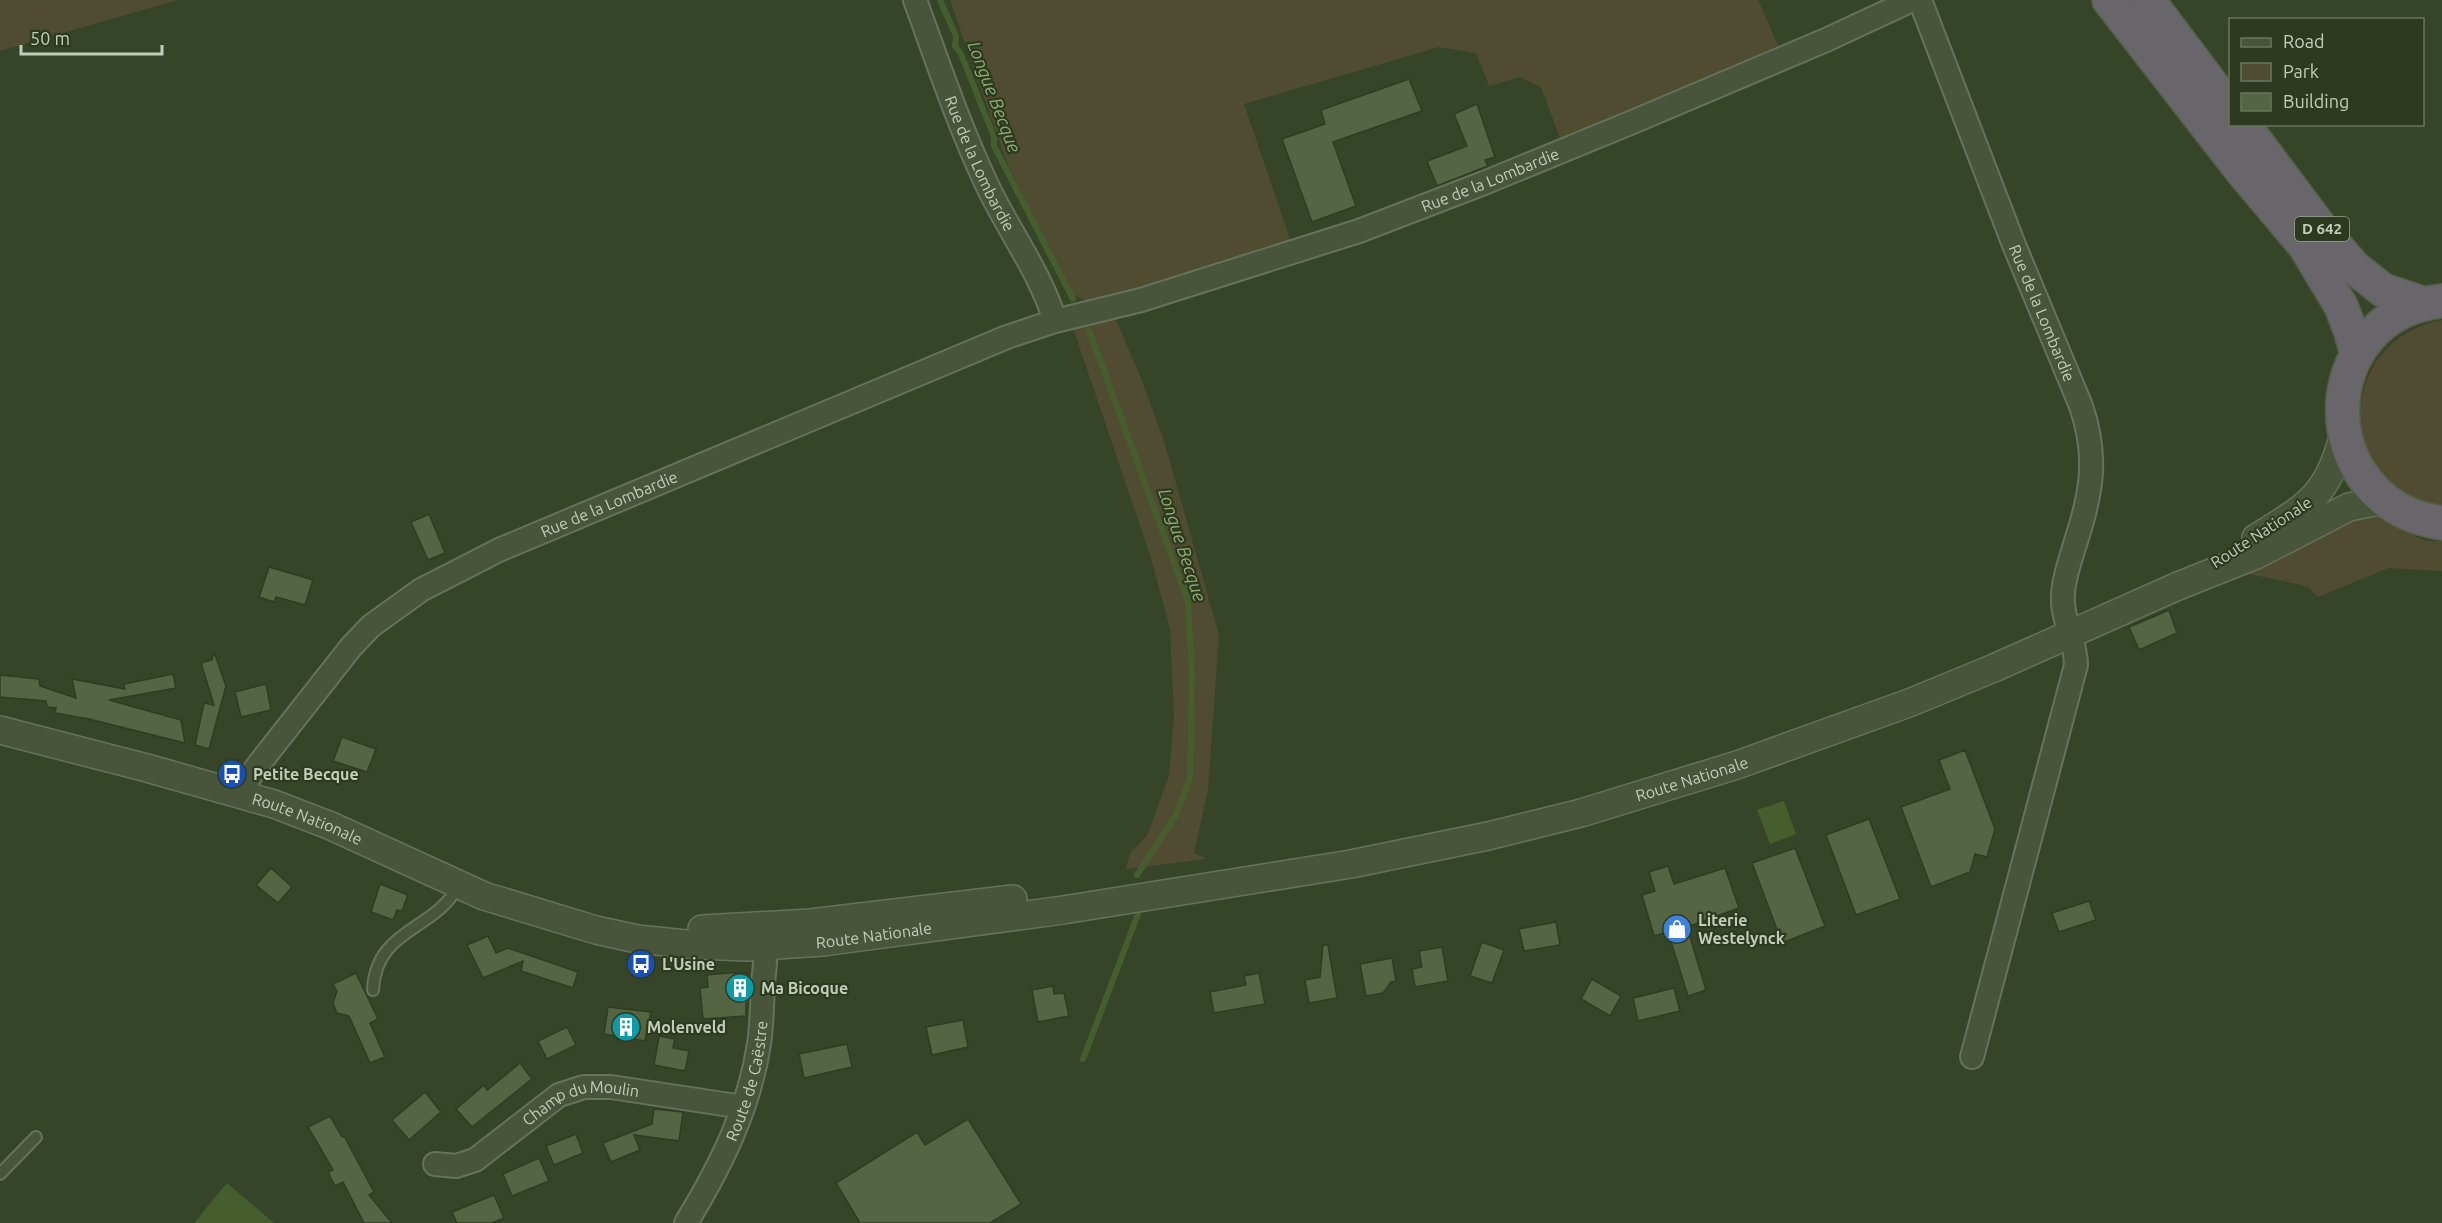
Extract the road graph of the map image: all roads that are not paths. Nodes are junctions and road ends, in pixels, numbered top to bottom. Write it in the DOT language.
graph roads {
  1 [pos="915,0"];
  2 [pos="1912,0"];
  3 [pos="1920,0"];
  4 [pos="2109,0"];
  5 [pos="2148,0"];
  6 [pos="2229,108"];
  7 [pos="2244,126"];
  8 [pos="2433,302"];
  9 [pos="1055,321"];
  10 [pos="2357,355"];
  11 [pos="2344,433"];
  12 [pos="2384,500"];
  13 [pos="2442,523"];
  14 [pos="2178,586"];
  15 [pos="2071,634"];
  16 [pos="0,730"];
  17 [pos="242,795"];
  18 [pos="458,885"];
  19 [pos="767,936"];
  20 [pos="373,990"];
  21 [pos="1972,1057"];
  22 [pos="742,1107"];
  23 [pos="36,1137"];
  24 [pos="435,1164"];
  25 [pos="0,1174"];
  26 [pos="686,1223"];
  1 -- 9 [label="street, Rue de la Lombardie"];
  2 -- 9 [label="street, Rue de la Lombardie"];
  3 -- 15 [label="street, Rue de la Lombardie"];
  4 -- 10 [label="highway, D 642"];
  5 -- 6 [label="highway"];
  7 -- 8 [label="highway, D 642"];
  8 -- 10 [label="highway"];
  9 -- 17 [label="street, Rue de la Lombardie"];
  10 -- 11 [label="highway"];
  11 -- 12 [label="highway"];
  11 -- 14 [label="street, Route Nationale"];
  12 -- 13 [label="highway"];
  12 -- 14 [label="street, Route Nationale"];
  14 -- 15 [label="street, Route Nationale"];
  15 -- 19 [label="street, Route Nationale"];
  15 -- 21 [label="street, Rue de la Lombardie"];
  16 -- 17 [label="street, Route Nationale"];
  17 -- 18 [label="street, Route Nationale"];
  18 -- 19 [label="street, Route Nationale"];
  18 -- 20 [label="lane"];
  19 -- 22 [label="street, Route de Caëstre"];
  22 -- 24 [label="street, Champ du Moulin"];
  22 -- 26 [label="street, Route de Caëstre"];
  23 -- 25 [label="lane"];
}
